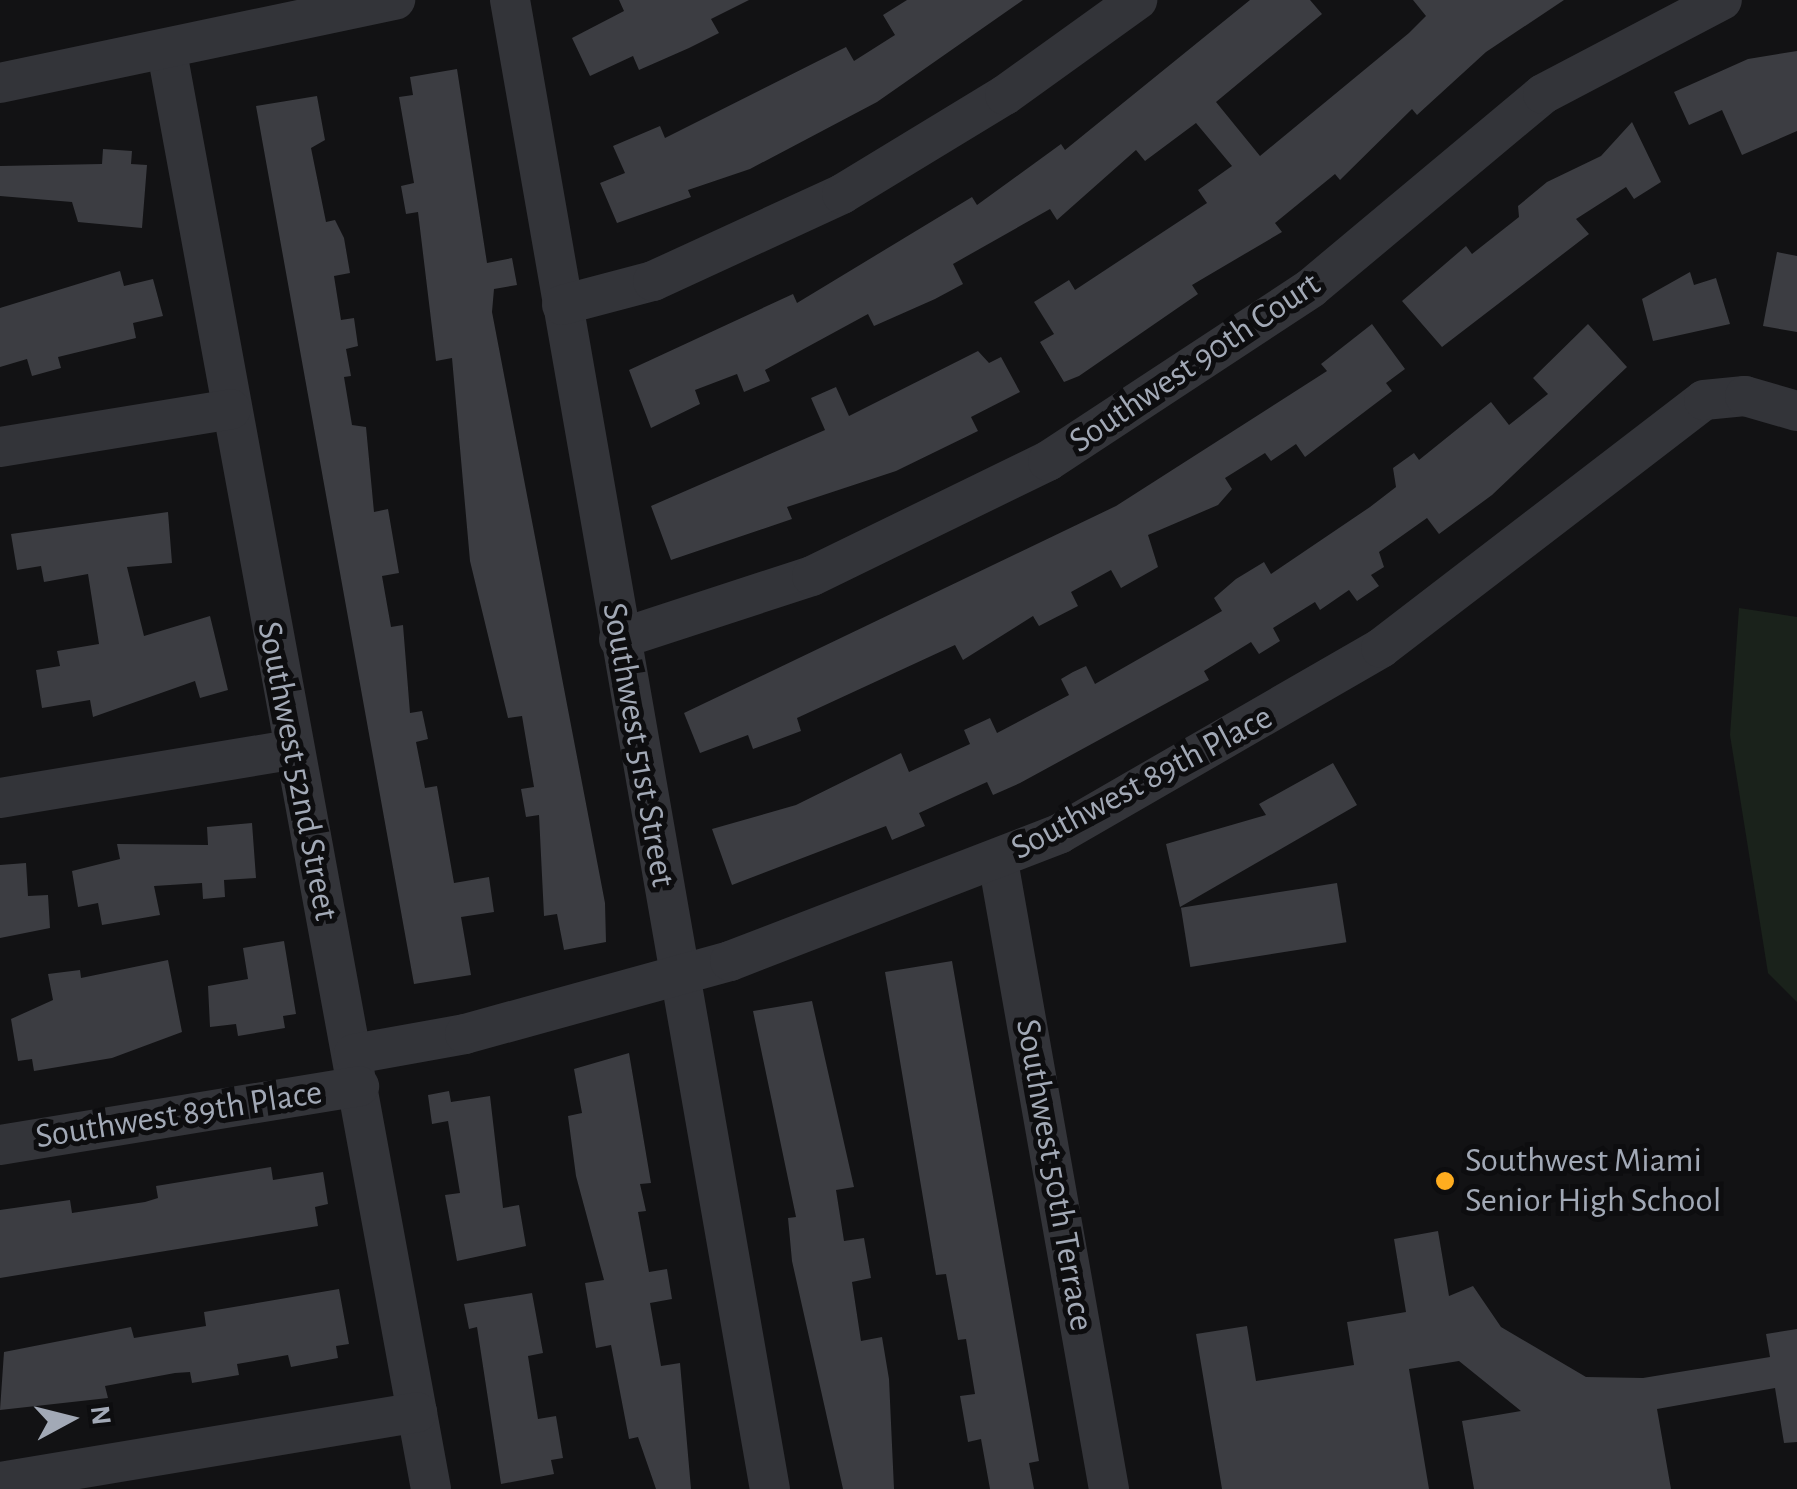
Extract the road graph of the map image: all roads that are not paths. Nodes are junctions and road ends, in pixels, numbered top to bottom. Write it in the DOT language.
graph roads {
  1 [pos="394,0"];
  2 [pos="510,0"];
  3 [pos="1137,0"];
  4 [pos="1722,0"];
  5 [pos="167,52"];
  6 [pos="0,82"];
  7 [pos="562,305"];
  8 [pos="231,409"];
  9 [pos="1797,411"];
  10 [pos="0,447"];
  11 [pos="618,638"];
  12 [pos="290,750"];
  13 [pos="0,798"];
  14 [pos="998,861"];
  15 [pos="680,976"];
  16 [pos="356,1070"];
  17 [pos="0,1145"];
  18 [pos="417,1412"];
  19 [pos="0,1482"];
  20 [pos="430,1489"];
  21 [pos="770,1489"];
  22 [pos="1109,1489"];
  1 -- 5 [label="street"];
  2 -- 7 [label="street, Southwest 51st Street"];
  3 -- 7 [label="street"];
  4 -- 11 [label="street, Southwest 90th Court"];
  5 -- 6 [label="street"];
  5 -- 8 [label="street, Southwest 52nd Street"];
  7 -- 11 [label="street, Southwest 51st Street"];
  8 -- 10 [label="street"];
  8 -- 12 [label="street, Southwest 52nd Street"];
  9 -- 14 [label="street, Southwest 89th Place"];
  11 -- 15 [label="street, Southwest 51st Street"];
  12 -- 13 [label="street"];
  12 -- 16 [label="street, Southwest 52nd Street"];
  14 -- 15 [label="street, Southwest 89th Place"];
  14 -- 22 [label="street, Southwest 50th Terrace"];
  15 -- 16 [label="street, Southwest 89th Place"];
  15 -- 21 [label="street, Southwest 51st Street"];
  16 -- 17 [label="street, Southwest 89th Place"];
  16 -- 18 [label="street, Southwest 52nd Street"];
  18 -- 19 [label="street"];
  18 -- 20 [label="street, Southwest 52nd Street"];
}
